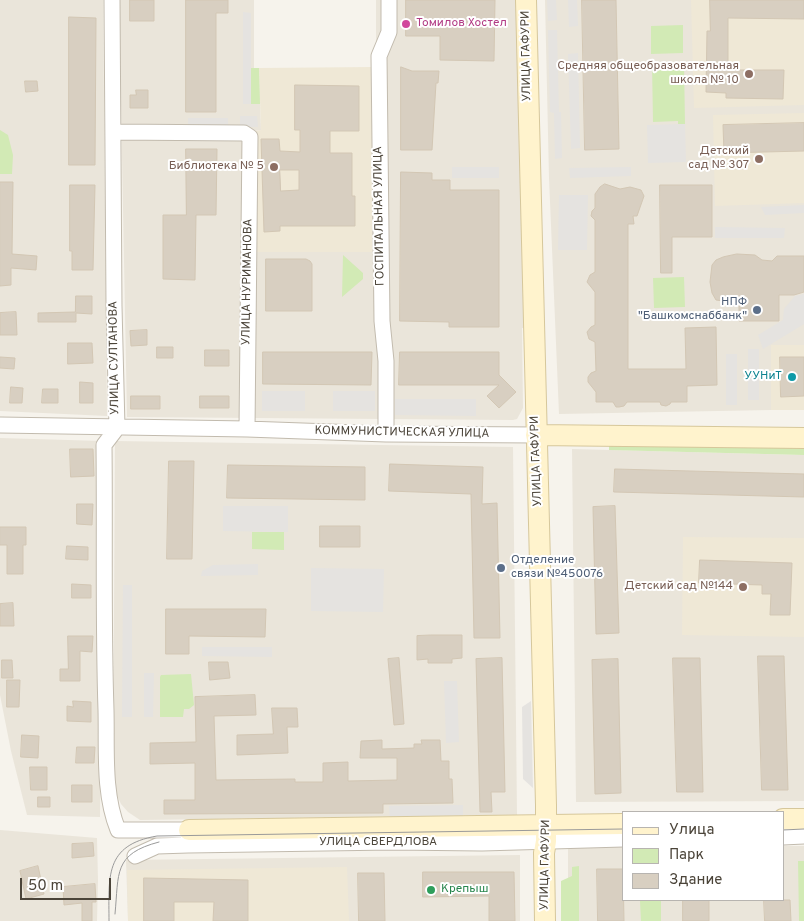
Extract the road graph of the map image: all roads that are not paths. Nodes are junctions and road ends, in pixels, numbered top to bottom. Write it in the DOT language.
graph roads {
  1 [pos="112,0"];
  2 [pos="389,0"];
  3 [pos="526,0"];
  4 [pos="112,132"];
  5 [pos="0,425"];
  6 [pos="116,428"];
  7 [pos="247,429"];
  8 [pos="386,434"];
  9 [pos="536,435"];
  10 [pos="804,438"];
  11 [pos="784,819"];
  12 [pos="804,819"];
  13 [pos="622,824"];
  14 [pos="546,833"];
  15 [pos="804,836"];
  16 [pos="784,837"];
  17 [pos="188,838"];
  18 [pos="622,839"];
  19 [pos="135,856"];
  20 [pos="545,921"];
  1 -- 4 [label="street, УЛИЦА СУЛТАНОВА"];
  2 -- 8 [label="street, ГОСПИТАЛЬНАЯ УЛИЦА"];
  3 -- 9 [label="street, УЛИЦА ГАФУРИ"];
  4 -- 6 [label="street, УЛИЦА СУЛТАНОВА"];
  4 -- 7 [label="street, УЛИЦА НУРИМАНОВА"];
  5 -- 6 [label="street, КОММУНИСТИЧЕСКАЯ УЛИЦА"];
  6 -- 7 [label="street, КОММУНИСТИЧЕСКАЯ УЛИЦА"];
  6 -- 17 [label="street, УЛИЦА СУЛТАНОВА"];
  7 -- 8 [label="street, КОММУНИСТИЧЕСКАЯ УЛИЦА"];
  8 -- 9 [label="street, КОММУНИСТИЧЕСКАЯ УЛИЦА"];
  9 -- 10 [label="street, КОММУНИСТИЧЕСКАЯ УЛИЦА"];
  9 -- 14 [label="street, УЛИЦА ГАФУРИ"];
  11 -- 12 [label="street"];
  13 -- 14 [label="street, УЛИЦА СВЕРДЛОВА"];
  14 -- 17 [label="street, УЛИЦА СВЕРДЛОВА"];
  14 -- 18 [label="street, УЛИЦА СВЕРДЛОВА"];
  14 -- 20 [label="street, УЛИЦА ГАФУРИ"];
  15 -- 16 [label="street"];
  17 -- 19 [label="street, УЛИЦА СВЕРДЛОВА"];
}
